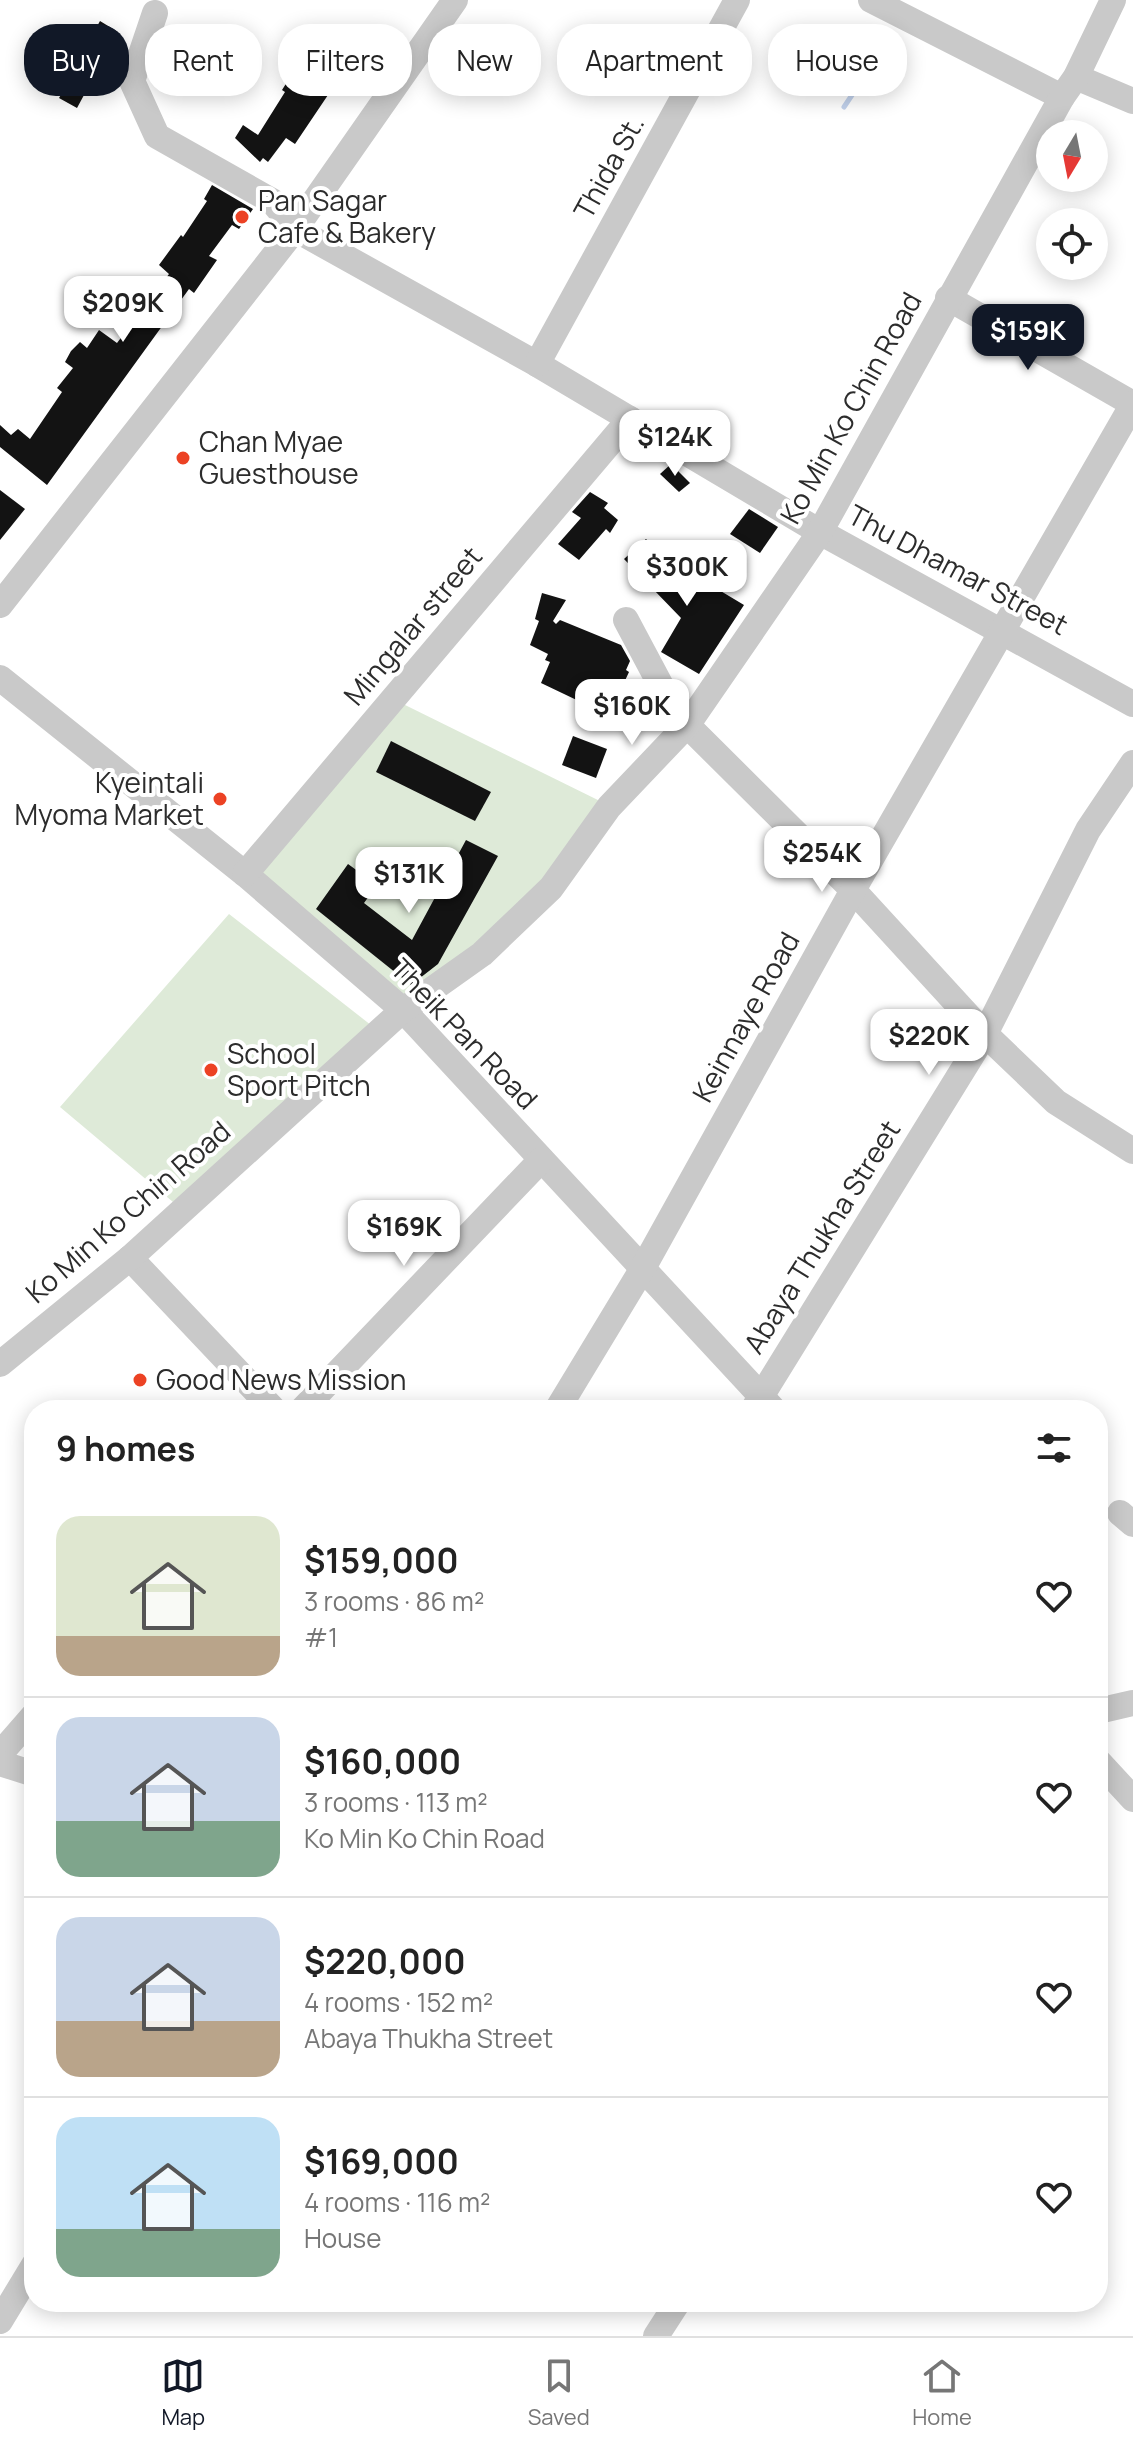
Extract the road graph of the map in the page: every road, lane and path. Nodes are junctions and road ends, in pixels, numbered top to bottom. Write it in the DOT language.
graph roads {
  1 [pos="455,0"];
  2 [pos="737,0"];
  3 [pos="871,0"];
  4 [pos="1113,0"];
  5 [pos="155,13"];
  6 [pos="1069,87"];
  7 [pos="1133,101"];
  8 [pos="295,229"];
  9 [pos="948,298"];
  10 [pos="537,364"];
  11 [pos="1133,404"];
  12 [pos="630,419"];
  13 [pos="820,532"];
  14 [pos="0,605"];
  15 [pos="626,620"];
  16 [pos="1003,629"];
  17 [pos="0,678"];
  18 [pos="1133,704"];
  19 [pos="688,724"];
  20 [pos="1133,763"];
  21 [pos="245,874"];
  22 [pos="853,890"];
  23 [pos="403,1010"];
  24 [pos="985,1034"];
  25 [pos="1133,1151"];
  26 [pos="541,1160"];
  27 [pos="130,1258"];
  28 [pos="643,1268"];
  29 [pos="0,1364"];
  30 [pos="265,1400"];
  31 [pos="312,1400"];
  32 [pos="563,1400"];
  33 [pos="759,1400"];
  34 [pos="766,1400"];
  35 [pos="1133,1703"];
  36 [pos="1108,1709"];
  37 [pos="24,1726"];
  38 [pos="0,1754"];
  39 [pos="0,1763"];
  40 [pos="24,1771"];
  41 [pos="1108,1772"];
  42 [pos="1133,1799"];
  43 [pos="24,2281"];
  44 [pos="672,2312"];
  45 [pos="0,2321"];
  46 [pos="656,2336"];
  1 -- 8 [label="street"];
  2 -- 10 [label="street, Thida St."];
  3 -- 6 [label="street"];
  4 -- 6 [label="street, Ko Min Ko Chin Road"];
  5 -- 8 [label="street, Thu Dhamar Street"];
  6 -- 7 [label="street"];
  6 -- 9 [label="street, Ko Min Ko Chin Road"];
  8 -- 10 [label="street, Thu Dhamar Street"];
  8 -- 14 [label="street"];
  9 -- 11 [label="street"];
  9 -- 13 [label="street, Ko Min Ko Chin Road"];
  10 -- 12 [label="street, Thu Dhamar Street"];
  11 -- 16 [label="street, Keinnaye Road"];
  12 -- 13 [label="street, Thu Dhamar Street"];
  12 -- 21 [label="street, Mingalar street"];
  13 -- 16 [label="street, Thu Dhamar Street"];
  13 -- 19 [label="street, Ko Min Ko Chin Road"];
  15 -- 19 [label="street"];
  16 -- 18 [label="street, Thu Dhamar Street"];
  16 -- 22 [label="street, Keinnaye Road"];
  17 -- 21 [label="street, Theik Pan Road"];
  19 -- 22 [label="street"];
  19 -- 23 [label="street, Ko Min Ko Chin Road"];
  20 -- 24 [label="street, Abaya Thukha Street"];
  21 -- 23 [label="street, Theik Pan Road"];
  22 -- 24 [label="street"];
  22 -- 28 [label="street, Keinnaye Road"];
  23 -- 26 [label="street, Theik Pan Road"];
  23 -- 27 [label="street, Ko Min Ko Chin Road"];
  24 -- 25 [label="street"];
  24 -- 34 [label="street, Abaya Thukha Street"];
  26 -- 28 [label="street, Theik Pan Road"];
  26 -- 31 [label="street"];
  27 -- 29 [label="street, Ko Min Ko Chin Road"];
  27 -- 30 [label="street"];
  28 -- 32 [label="street, Keinnaye Road"];
  28 -- 33 [label="street, Theik Pan Road"];
  35 -- 36 [label="street"];
  37 -- 38 [label="street"];
  39 -- 40 [label="street"];
  41 -- 42 [label="street"];
  43 -- 45 [label="street"];
  44 -- 46 [label="street"];
}
